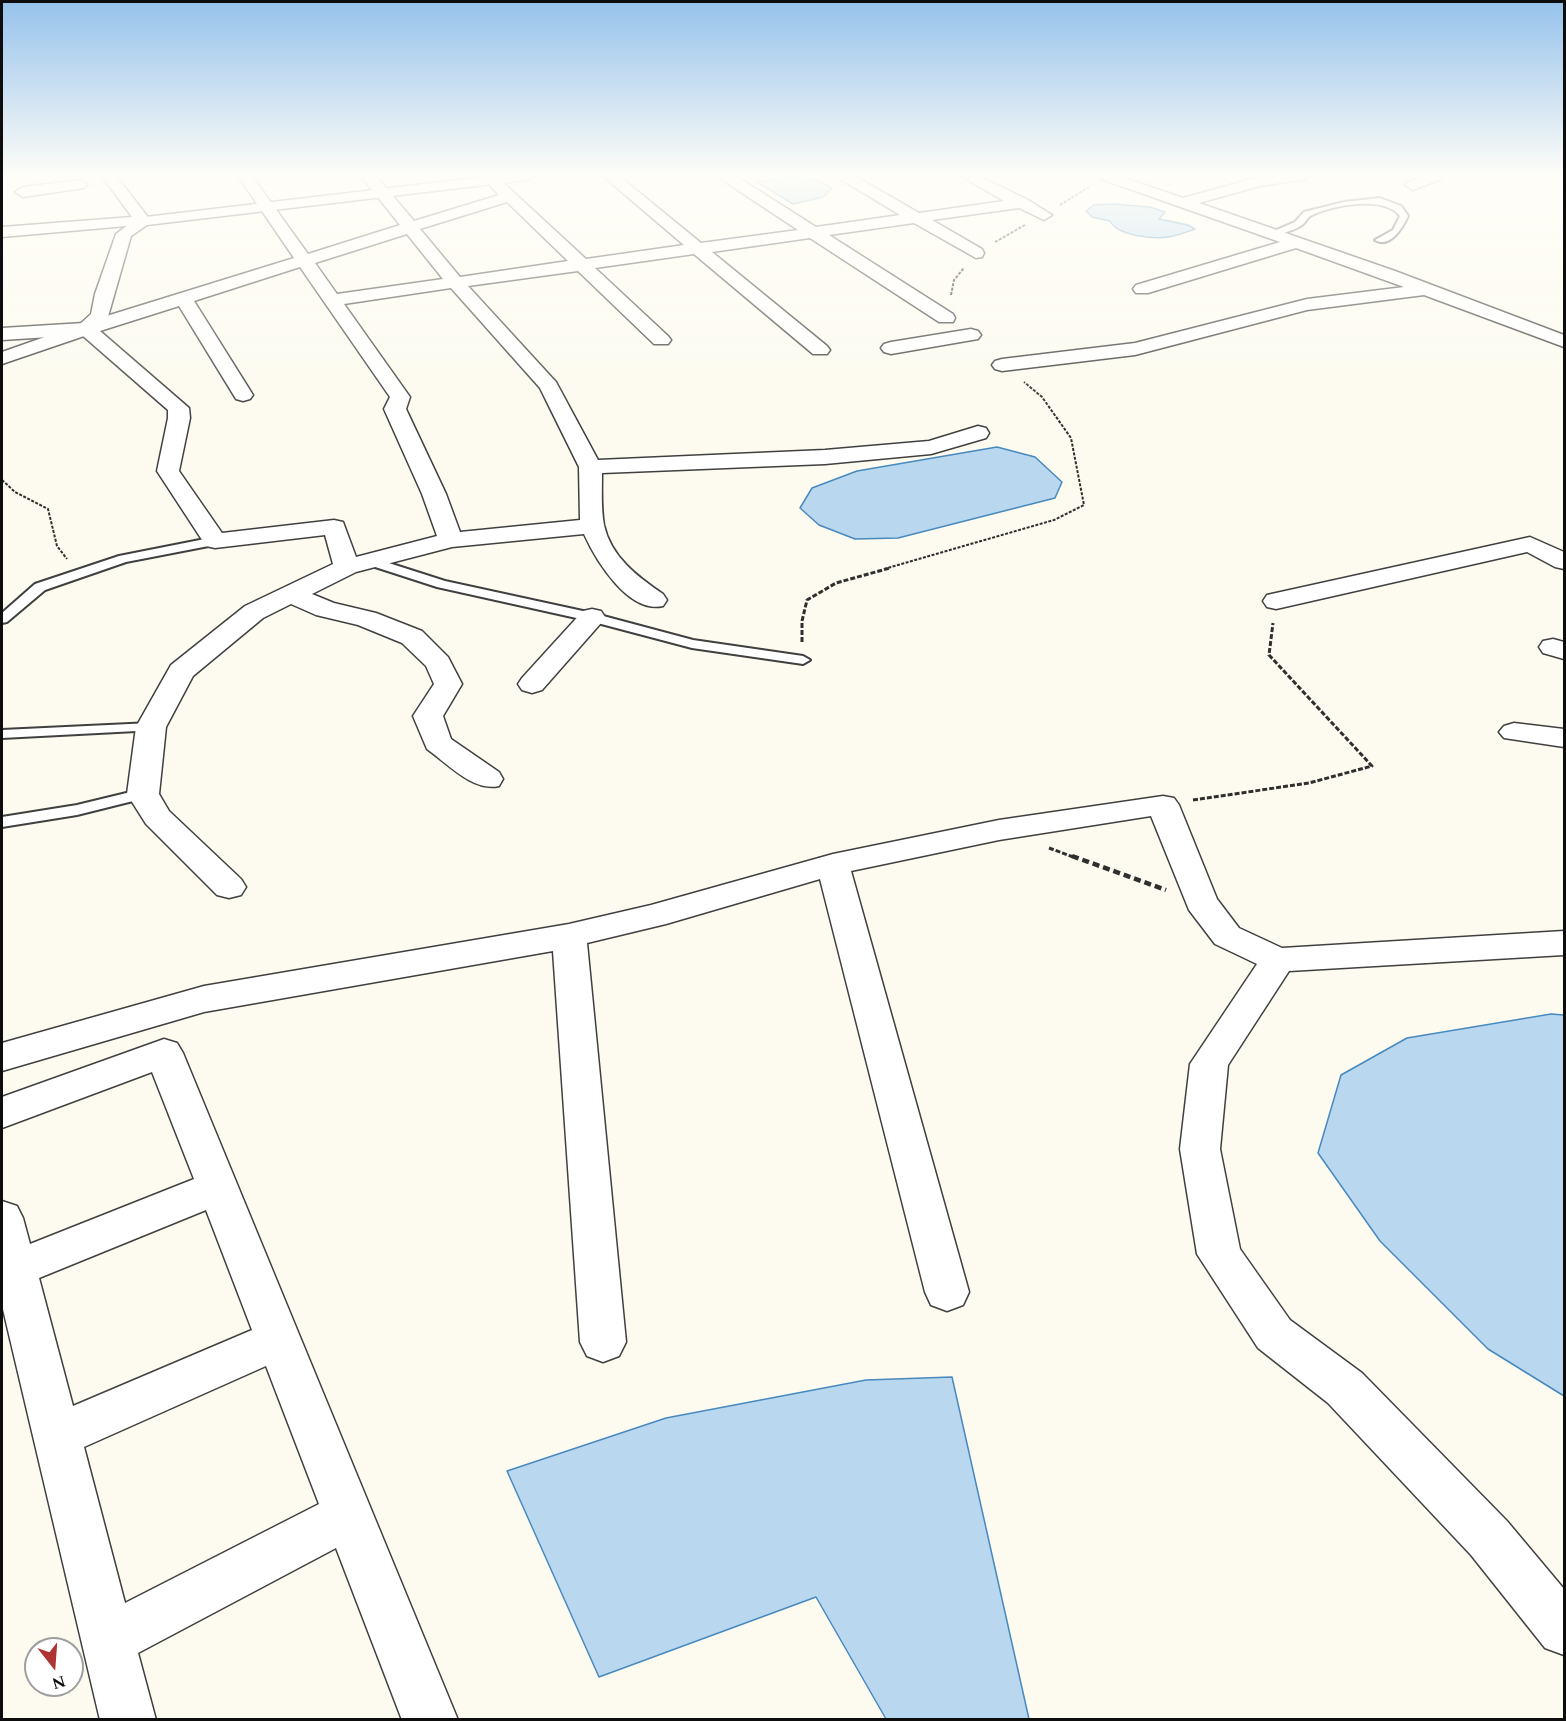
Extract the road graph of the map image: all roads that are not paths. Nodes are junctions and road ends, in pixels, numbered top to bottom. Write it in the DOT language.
graph roads {
  1 [pos="117,256"];
  2 [pos="302,256"];
  3 [pos="313,256"];
  4 [pos="435,256"];
  5 [pos="573,256"];
  6 [pos="642,256"];
  7 [pos="709,256"];
  8 [pos="849,256"];
  9 [pos="1251,256"];
  10 [pos="1334,256"];
  11 [pos="304,259"];
  12 [pos="582,265"];
  13 [pos="197,272"];
  14 [pos="455,282"];
  15 [pos="1142,289"];
  16 [pos="1426,289"];
  17 [pos="210,290"];
  18 [pos="183,298"];
  19 [pos="331,300"];
  20 [pos="946,318"];
  21 [pos="86,329"];
  22 [pos="2,334"];
  23 [pos="971,335"];
  24 [pos="661,340"];
  25 [pos="1564,341"];
  26 [pos="891,348"];
  27 [pos="820,350"];
  28 [pos="2,358"];
  29 [pos="1002,365"];
  30 [pos="243,395"];
  31 [pos="978,433"];
  32 [pos="590,467"];
  33 [pos="592,526"];
  34 [pos="451,540"];
  35 [pos="215,541"];
  36 [pos="1564,562"];
  37 [pos="358,564"];
  38 [pos="290,594"];
  39 [pos="654,600"];
  40 [pos="1276,601"];
  41 [pos="592,617"];
  42 [pos="2,619"];
  43 [pos="803,660"];
  44 [pos="532,684"];
  45 [pos="151,727"];
  46 [pos="1514,732"];
  47 [pos="2,734"];
  48 [pos="1564,738"];
  49 [pos="488,779"];
  50 [pos="143,794"];
  51 [pos="2,822"];
  52 [pos="833,864"];
  53 [pos="230,887"];
  54 [pos="569,936"];
  55 [pos="1564,943"];
  56 [pos="1278,960"];
  57 [pos="2,1057"];
  58 [pos="2,1113"];
  59 [pos="219,1186"];
  60 [pos="2,1218"];
  61 [pos="14,1269"];
  62 [pos="947,1292"];
  63 [pos="279,1339"];
  64 [pos="603,1342"];
  65 [pos="57,1436"];
  66 [pos="349,1515"];
  67 [pos="1564,1629"];
  68 [pos="108,1640"];
  69 [pos="128,1719"];
  70 [pos="430,1719"];
  1 -- 21 [label="street"];
  2 -- 11 [label="street"];
  3 -- 11 [label="street"];
  4 -- 14 [label="street"];
  5 -- 12 [label="street"];
  6 -- 12 [label="street"];
  7 -- 27 [label="street"];
  8 -- 20 [label="street"];
  9 -- 15 [label="street"];
  10 -- 16 [label="street"];
  11 -- 17 [label="street"];
  11 -- 19 [label="street"];
  12 -- 14 [label="street"];
  12 -- 24 [label="street"];
  13 -- 17 [label="street"];
  14 -- 19 [label="street"];
  14 -- 32 [label="street"];
  16 -- 25 [label="street"];
  16 -- 29 [label="street"];
  17 -- 18 [label="street"];
  18 -- 21 [label="street"];
  18 -- 30 [label="street"];
  19 -- 34 [label="street"];
  21 -- 22 [label="street"];
  21 -- 28 [label="street"];
  21 -- 35 [label="street"];
  23 -- 26 [label="street"];
  31 -- 32 [label="street"];
  32 -- 33 [label="street"];
  33 -- 34 [label="street"];
  33 -- 39 [label="street"];
  34 -- 37 [label="street"];
  35 -- 37 [label="street"];
  35 -- 42 [label="lane"];
  36 -- 40 [label="street"];
  37 -- 38 [label="street"];
  37 -- 41 [label="lane"];
  38 -- 45 [label="street"];
  38 -- 49 [label="street"];
  41 -- 43 [label="lane"];
  41 -- 44 [label="street"];
  45 -- 47 [label="lane"];
  45 -- 50 [label="street"];
  46 -- 48 [label="street"];
  50 -- 51 [label="lane"];
  50 -- 53 [label="street"];
  52 -- 54 [label="street"];
  52 -- 56 [label="street"];
  52 -- 62 [label="street"];
  54 -- 57 [label="street"];
  54 -- 64 [label="street"];
  55 -- 56 [label="street"];
  56 -- 67 [label="street"];
  58 -- 59 [label="street"];
  59 -- 61 [label="street"];
  59 -- 63 [label="street"];
  60 -- 61 [label="street"];
  61 -- 65 [label="street"];
  63 -- 65 [label="street"];
  63 -- 66 [label="street"];
  65 -- 68 [label="street"];
  66 -- 68 [label="street"];
  66 -- 70 [label="street"];
  68 -- 69 [label="street"];
}
